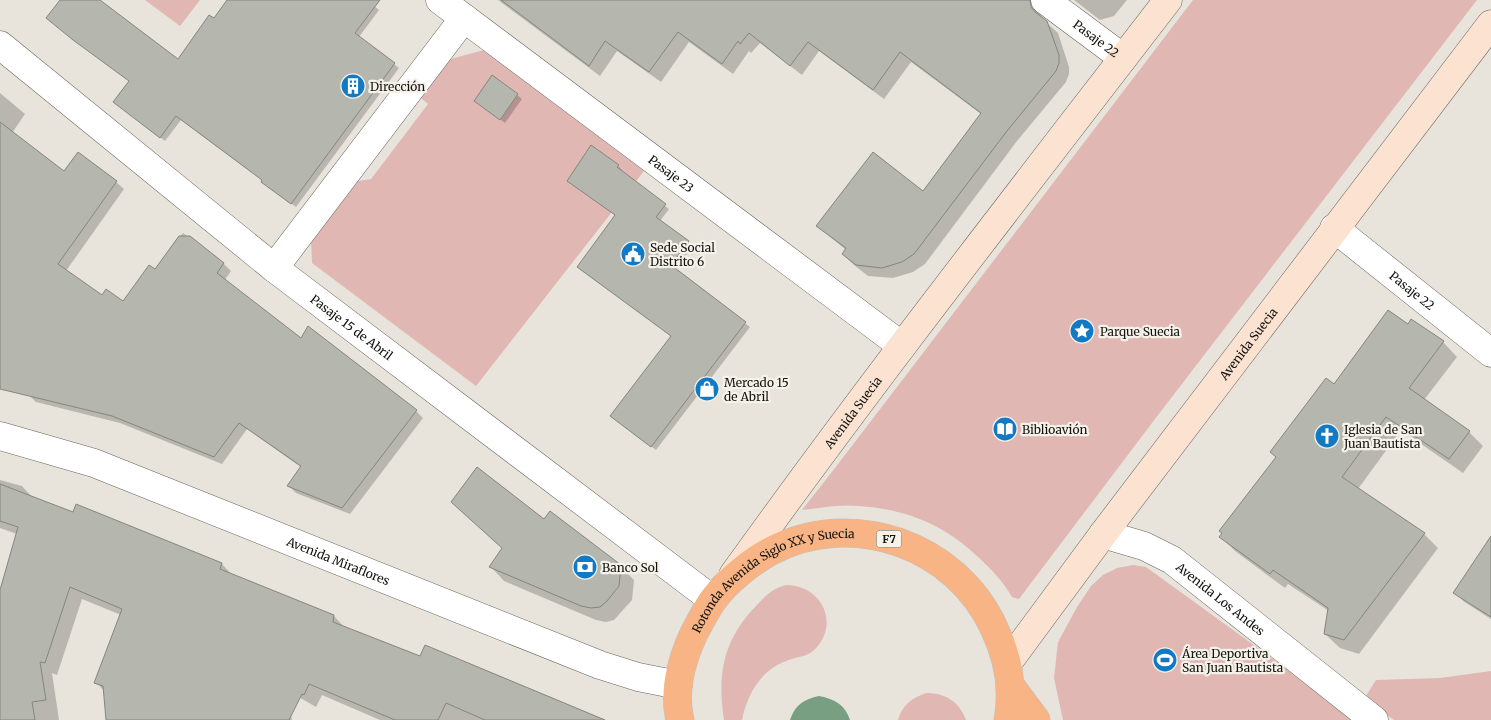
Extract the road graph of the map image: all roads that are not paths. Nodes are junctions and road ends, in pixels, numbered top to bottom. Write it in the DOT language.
graph roads {
  1 [pos="440,0"];
  2 [pos="1045,0"];
  3 [pos="1168,0"];
  4 [pos="464,18"];
  5 [pos="1491,24"];
  6 [pos="0,45"];
  7 [pos="1123,58"];
  8 [pos="1334,228"];
  9 [pos="274,268"];
  10 [pos="902,346"];
  11 [pos="1491,353"];
  12 [pos="0,436"];
  13 [pos="1103,534"];
  14 [pos="718,594"];
  15 [pos="1009,675"];
  16 [pos="678,685"];
  17 [pos="680,720"];
  18 [pos="1008,720"];
  19 [pos="1036,720"];
  20 [pos="1374,720"];
  1 -- 4 [label="street, Pasaje 23"];
  2 -- 7 [label="street, Pasaje 22"];
  3 -- 7 [label="main road, Avenida Suecia"];
  4 -- 9 [label="street"];
  4 -- 10 [label="street, Pasaje 23"];
  5 -- 8 [label="main road, Avenida Suecia"];
  6 -- 9 [label="street, Pasaje 15 de Abril"];
  7 -- 10 [label="main road, Avenida Suecia"];
  8 -- 11 [label="street, Pasaje 22"];
  8 -- 13 [label="main road, Avenida Suecia"];
  9 -- 14 [label="street, Pasaje 15 de Abril"];
  10 -- 14 [label="main road, Avenida Suecia"];
  12 -- 16 [label="street, Avenida Miraflores"];
  13 -- 15 [label="main road, Avenida Suecia"];
  13 -- 20 [label="street, Avenida Los Andes"];
  14 -- 15 [label="highway, Rotonda Avenida Siglo XX y Suecia / F7"];
  14 -- 16 [label="highway, Rotonda Avenida Siglo XX y Suecia / F7"];
  15 -- 18 [label="highway, Rotonda Avenida Siglo XX y Suecia / F7"];
  15 -- 19 [label="highway, F7"];
  16 -- 17 [label="highway, Rotonda Avenida Siglo XX y Suecia / F7"];
}
